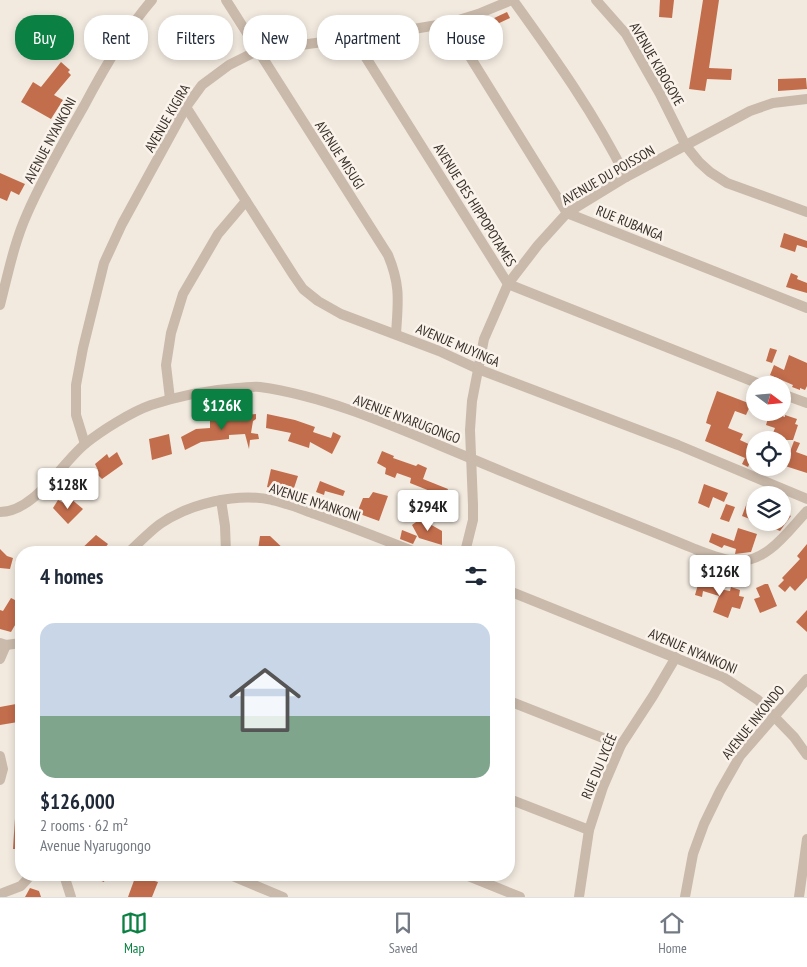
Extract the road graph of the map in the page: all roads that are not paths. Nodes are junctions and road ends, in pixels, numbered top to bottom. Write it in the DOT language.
graph roads {
  1 [pos="152,0"];
  2 [pos="226,0"];
  3 [pos="513,0"];
  4 [pos="596,0"];
  5 [pos="475,15"];
  6 [pos="243,28"];
  7 [pos="243,58"];
  8 [pos="263,60"];
  9 [pos="368,60"];
  10 [pos="472,60"];
  11 [pos="807,99"];
  12 [pos="186,107"];
  13 [pos="686,146"];
  14 [pos="626,177"];
  15 [pos="246,200"];
  16 [pos="807,212"];
  17 [pos="568,213"];
  18 [pos="508,284"];
  19 [pos="0,305"];
  20 [pos="807,308"];
  21 [pos="396,334"];
  22 [pos="478,369"];
  23 [pos="746,379"];
  24 [pos="791,398"];
  25 [pos="170,399"];
  26 [pos="807,404"];
  27 [pos="85,444"];
  28 [pos="470,458"];
  29 [pos="807,499"];
  30 [pos="221,500"];
  31 [pos="807,511"];
  32 [pos="0,512"];
  33 [pos="136,546"];
  34 [pos="226,546"];
  35 [pos="400,546"];
  36 [pos="466,546"];
  37 [pos="515,593"];
  38 [pos="3,644"];
  39 [pos="676,657"];
  40 [pos="0,658"];
  41 [pos="807,679"];
  42 [pos="515,703"];
  43 [pos="775,716"];
  44 [pos="620,745"];
  45 [pos="807,755"];
  46 [pos="0,756"];
  47 [pos="0,780"];
  48 [pos="515,801"];
  49 [pos="589,830"];
  50 [pos="807,839"];
  51 [pos="26,881"];
  52 [pos="66,881"];
  53 [pos="245,881"];
  54 [pos="481,881"];
  55 [pos="0,894"];
  56 [pos="71,897"];
  57 [pos="284,897"];
  58 [pos="520,897"];
  59 [pos="579,897"];
  60 [pos="685,897"];
  61 [pos="798,897"];
  1 -- 19 [label="street, AVENUE NYANKONI"];
  2 -- 6 [label="street, AVENUE MISUGI"];
  3 -- 5 [label="street, AVENUE KIGIRA"];
  3 -- 14 [label="street"];
  4 -- 13 [label="street, AVENUE KIBOGOYE"];
  7 -- 12 [label="street, AVENUE KIGIRA"];
  8 -- 21 [label="street, AVENUE MISUGI"];
  9 -- 18 [label="street, AVENUE DES HIPPOPOTAMES"];
  10 -- 17 [label="street"];
  11 -- 13 [label="street, AVENUE DU POISSON"];
  12 -- 15 [label="street, AVENUE MUYINGA"];
  12 -- 27 [label="street, AVENUE KIGIRA"];
  13 -- 14 [label="street, AVENUE DU POISSON"];
  13 -- 16 [label="street, AVENUE KIBOGOYE"];
  14 -- 17 [label="street, AVENUE DU POISSON"];
  15 -- 21 [label="street, AVENUE MUYINGA"];
  15 -- 25 [label="street"];
  17 -- 18 [label="street, AVENUE DU POISSON"];
  17 -- 20 [label="street, RUE RUBANGA"];
  18 -- 22 [label="street, AVENUE DU POISSON"];
  18 -- 23 [label="street, AVENUE DES HIPPOPOTAMES"];
  21 -- 22 [label="street, AVENUE MUYINGA"];
  22 -- 28 [label="street, AVENUE DU POISSON"];
  22 -- 29 [label="street, AVENUE MUYINGA"];
  24 -- 26 [label="street"];
  25 -- 27 [label="street, AVENUE NYARUGONGO"];
  25 -- 28 [label="street, AVENUE NYARUGONGO"];
  27 -- 32 [label="street, AVENUE NYARUGONGO"];
  28 -- 31 [label="street, AVENUE NYARUGONGO"];
  28 -- 36 [label="street, AVENUE DU POISSON"];
  30 -- 33 [label="street, AVENUE NYANKONI"];
  30 -- 34 [label="street"];
  30 -- 35 [label="street, AVENUE NYANKONI"];
  37 -- 39 [label="street, AVENUE NYANKONI"];
  38 -- 40 [label="street"];
  39 -- 43 [label="street, AVENUE NYANKONI"];
  39 -- 44 [label="street, RUE DU LYCÉE"];
  41 -- 43 [label="street, AVENUE INKONDO"];
  42 -- 44 [label="street"];
  43 -- 45 [label="street, AVENUE NYANKONI"];
  43 -- 60 [label="street, AVENUE INKONDO"];
  44 -- 49 [label="street, RUE DU LYCÉE"];
  46 -- 47 [label="street"];
  48 -- 49 [label="street"];
  49 -- 59 [label="street, RUE DU LYCÉE"];
  50 -- 61 [label="street"];
  51 -- 55 [label="street"];
  52 -- 56 [label="street"];
  53 -- 57 [label="street"];
  54 -- 58 [label="street"];
}
